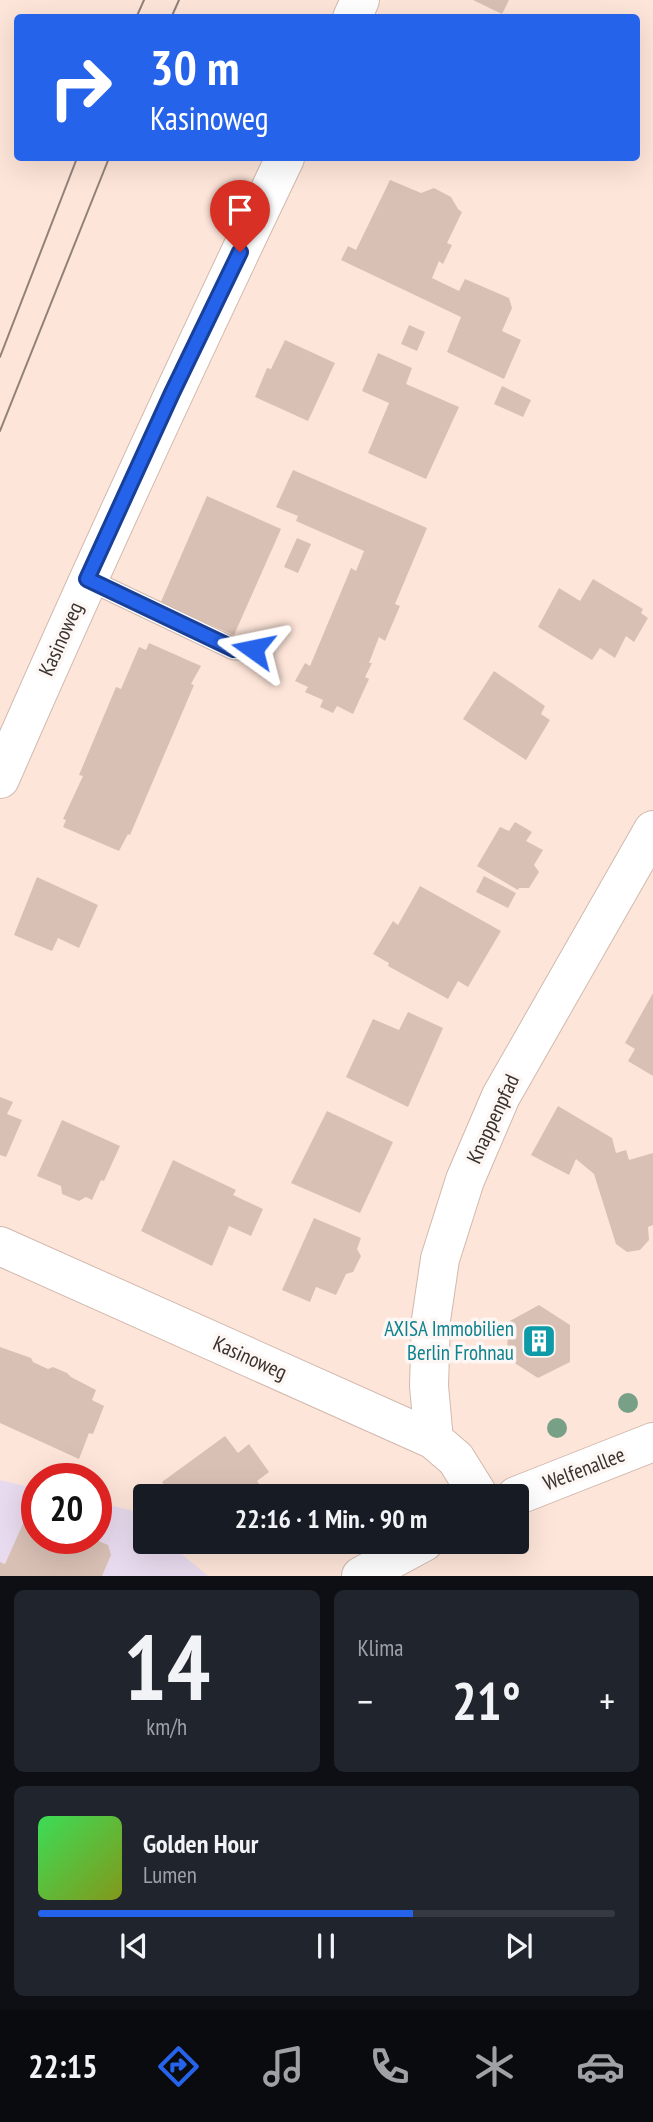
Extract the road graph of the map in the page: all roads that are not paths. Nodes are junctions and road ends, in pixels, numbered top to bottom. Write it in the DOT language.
graph roads {
  1 [pos="284,161"];
  2 [pos="87,579"];
  3 [pos="253,649"];
  4 [pos="0,779"];
  5 [pos="653,830"];
  6 [pos="0,1246"];
  7 [pos="434,1440"];
  8 [pos="653,1442"];
  9 [pos="472,1484"];
  10 [pos="529,1491"];
  11 [pos="402,1554"];
  12 [pos="361,1576"];
  1 -- 2 [label="street, Kasinoweg"];
  2 -- 3 [label="lane"];
  2 -- 4 [label="street, Kasinoweg"];
  5 -- 7 [label="street, Knappenpfad"];
  6 -- 7 [label="street, Kasinoweg"];
  7 -- 9 [label="street, Kasinoweg"];
  8 -- 10 [label="street, Welfenallee"];
  11 -- 12 [label="street"];
}
